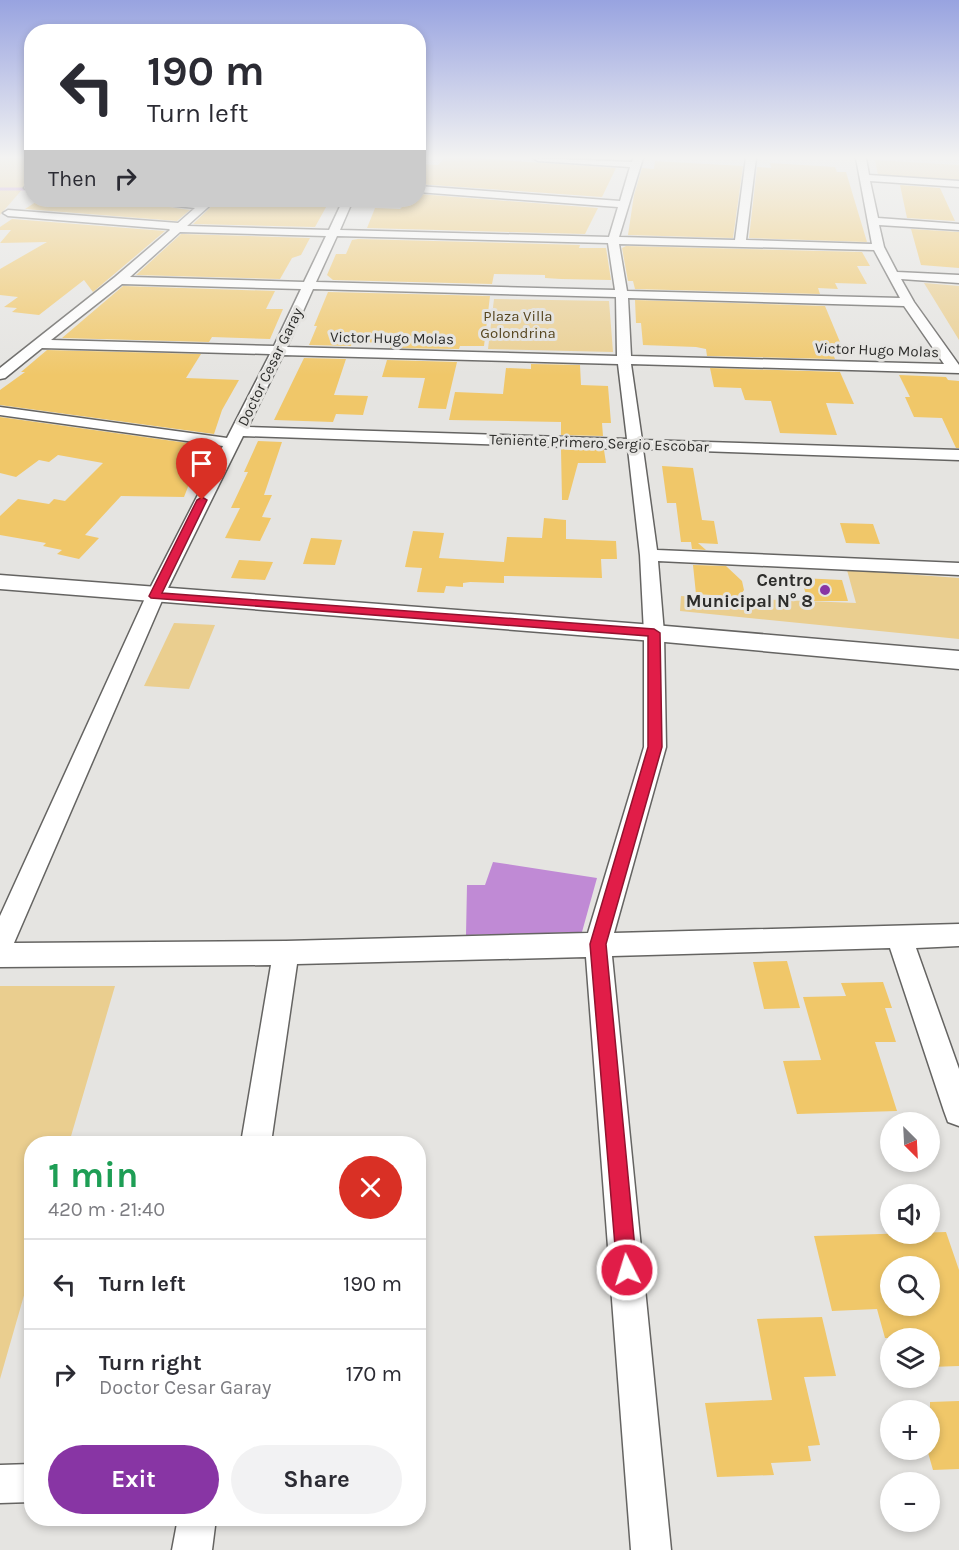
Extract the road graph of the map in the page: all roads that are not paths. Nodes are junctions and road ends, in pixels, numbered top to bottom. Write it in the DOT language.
graph roads {
  1 [pos="173,230"];
  2 [pos="236,230"];
  3 [pos="333,230"];
  4 [pos="616,230"];
  5 [pos="742,230"];
  6 [pos="875,230"];
  7 [pos="331,234"];
  8 [pos="613,240"];
  9 [pos="740,242"];
  10 [pos="878,247"];
  11 [pos="894,275"];
  12 [pos="959,279"];
  13 [pos="118,280"];
  14 [pos="308,287"];
  15 [pos="622,294"];
  16 [pos="908,302"];
  17 [pos="39,344"];
  18 [pos="278,352"];
  19 [pos="624,360"];
  20 [pos="956,369"];
  21 [pos="0,375"];
  22 [pos="0,411"];
  23 [pos="235,437"];
  24 [pos="636,445"];
  25 [pos="959,454"];
  26 [pos="649,555"];
  27 [pos="959,569"];
  28 [pos="0,582"];
  29 [pos="155,596"];
  30 [pos="654,633"];
  31 [pos="959,660"];
  32 [pos="959,934"];
  33 [pos="899,935"];
  34 [pos="598,944"];
  35 [pos="0,945"];
  36 [pos="286,953"];
  37 [pos="0,955"];
  38 [pos="959,1111"];
  39 [pos="257,1136"];
  40 [pos="24,1483"];
  41 [pos="0,1484"];
  42 [pos="196,1526"];
  43 [pos="192,1550"];
  44 [pos="651,1550"];
  1 -- 13 [label="street"];
  2 -- 7 [label="street"];
  3 -- 7 [label="street, Doctor Cesar Garay"];
  4 -- 8 [label="street"];
  5 -- 9 [label="street"];
  6 -- 10 [label="street"];
  7 -- 8 [label="street"];
  7 -- 14 [label="street, Doctor Cesar Garay"];
  8 -- 9 [label="street"];
  8 -- 15 [label="street"];
  9 -- 10 [label="street"];
  10 -- 11 [label="street"];
  11 -- 12 [label="street"];
  11 -- 16 [label="street"];
  13 -- 14 [label="street"];
  13 -- 17 [label="street"];
  14 -- 15 [label="street"];
  14 -- 18 [label="street, Doctor Cesar Garay"];
  15 -- 16 [label="street"];
  15 -- 19 [label="street"];
  16 -- 20 [label="street"];
  17 -- 18 [label="street, Victor Hugo Molas"];
  17 -- 21 [label="street"];
  18 -- 19 [label="street, Victor Hugo Molas"];
  18 -- 23 [label="street, Doctor Cesar Garay"];
  19 -- 20 [label="street, Victor Hugo Molas"];
  19 -- 24 [label="street"];
  22 -- 23 [label="street, Teniente Primero Sergio Escobar"];
  23 -- 24 [label="street, Teniente Primero Sergio Escobar"];
  23 -- 29 [label="street, Doctor Cesar Garay"];
  24 -- 25 [label="street, Teniente Primero Sergio Escobar"];
  24 -- 26 [label="street"];
  26 -- 27 [label="street"];
  26 -- 30 [label="street"];
  28 -- 29 [label="street"];
  29 -- 30 [label="street"];
  29 -- 35 [label="street, Doctor Cesar Garay"];
  30 -- 31 [label="street"];
  30 -- 34 [label="street"];
  32 -- 33 [label="street"];
  33 -- 34 [label="street"];
  33 -- 38 [label="street"];
  34 -- 36 [label="street"];
  34 -- 44 [label="street"];
  36 -- 37 [label="street"];
  36 -- 39 [label="street"];
  40 -- 41 [label="street"];
  42 -- 43 [label="street"];
}
